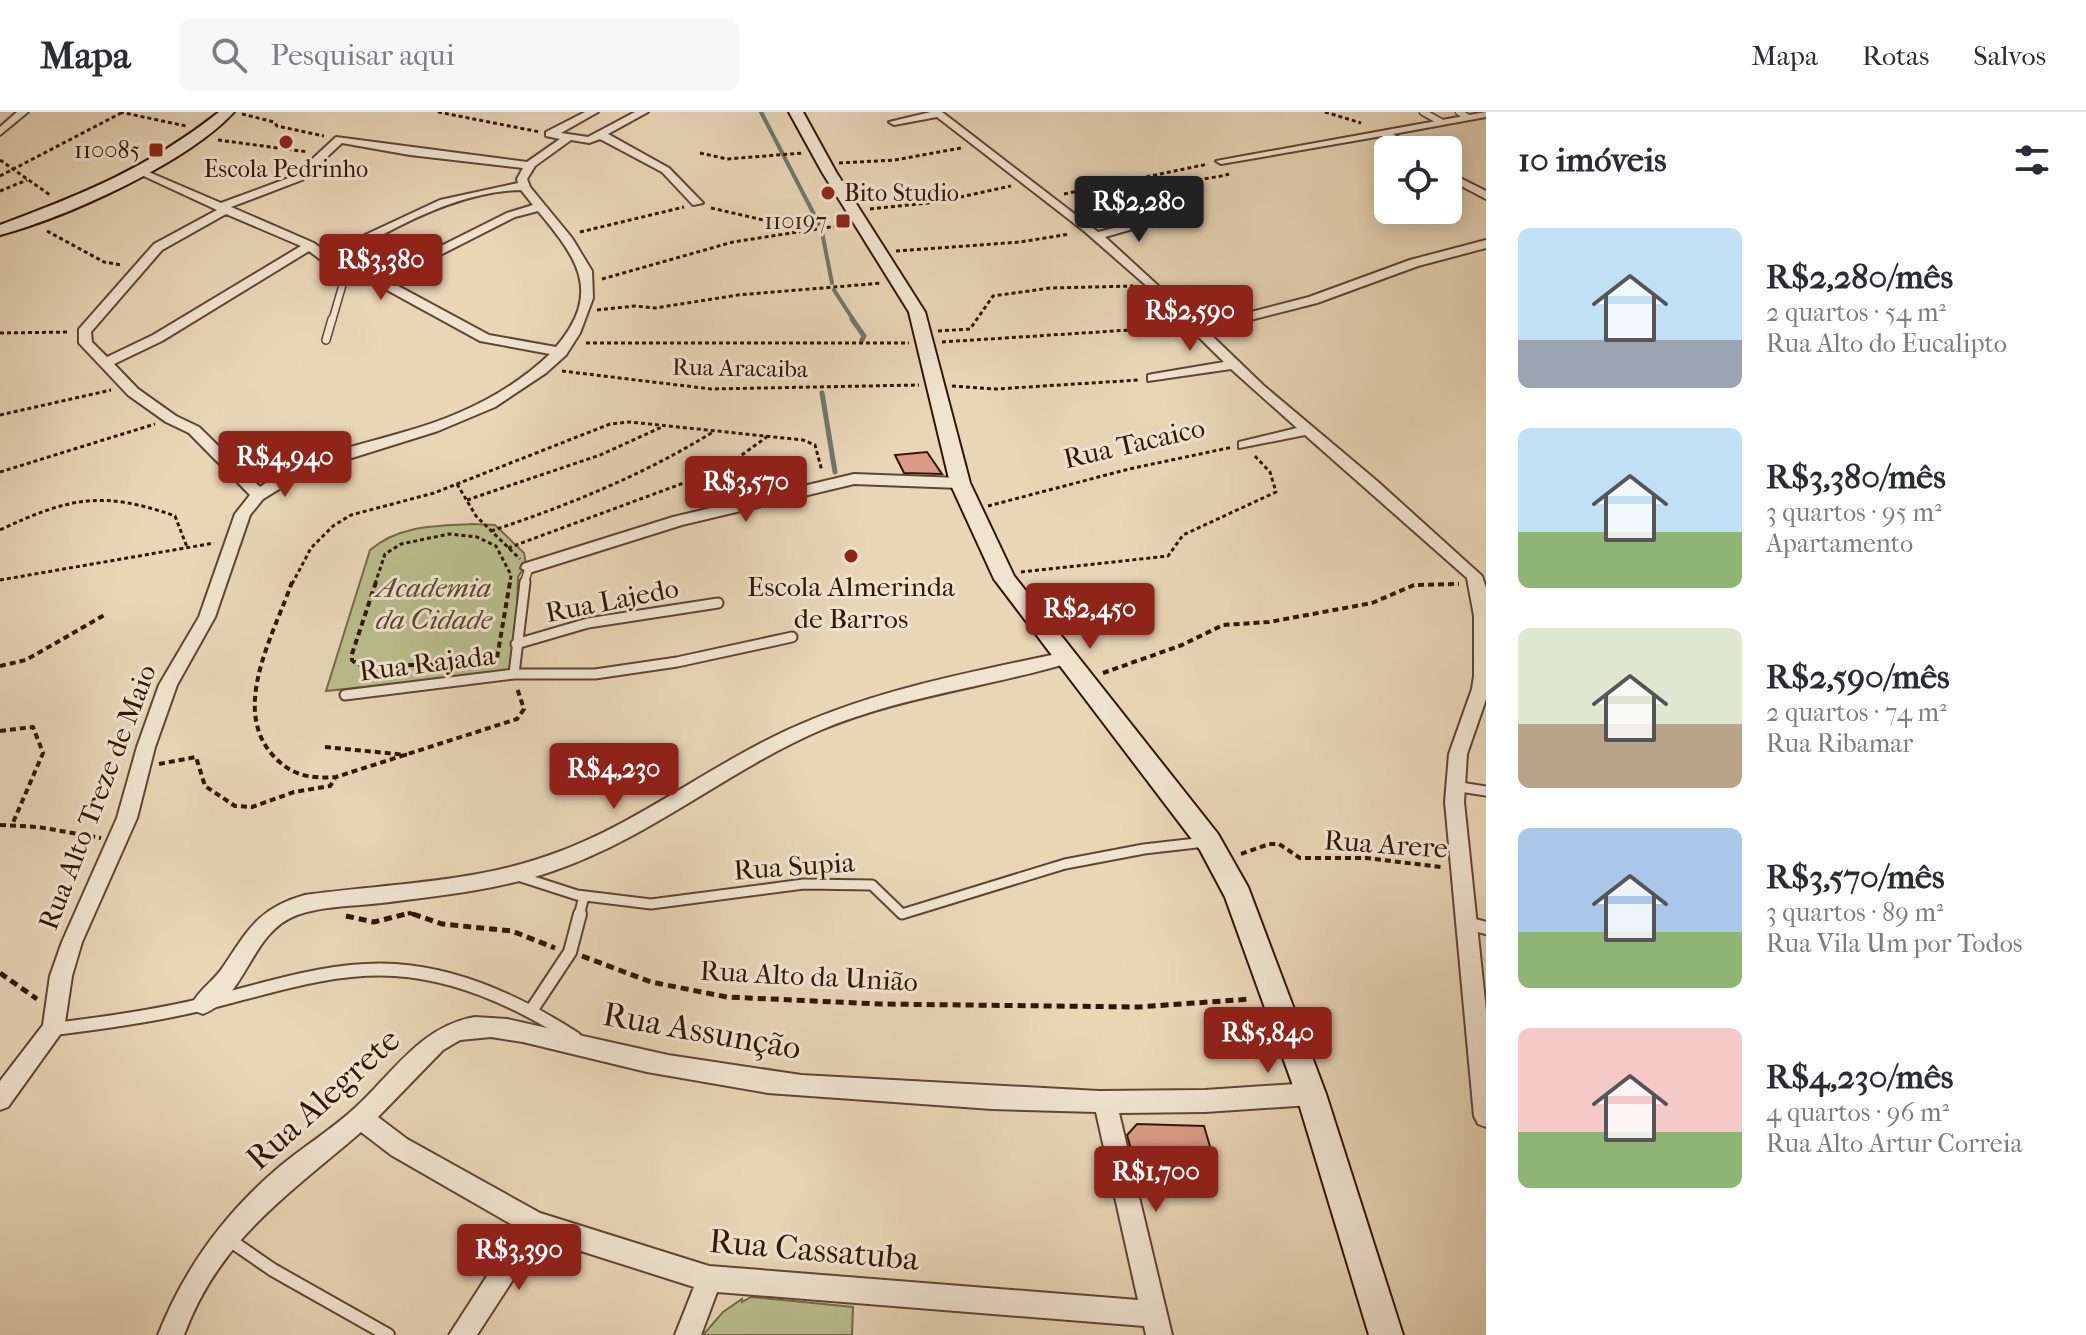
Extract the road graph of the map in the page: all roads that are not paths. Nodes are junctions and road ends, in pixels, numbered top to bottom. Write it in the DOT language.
graph roads {
  1 [pos="23,112"];
  2 [pos="227,112"];
  3 [pos="572,112"];
  4 [pos="643,112"];
  5 [pos="796,112"];
  6 [pos="1423,112"];
  7 [pos="937,113"];
  8 [pos="590,114"];
  9 [pos="1463,114"];
  10 [pos="1486,114"];
  11 [pos="894,122"];
  12 [pos="1441,122"];
  13 [pos="1486,126"];
  14 [pos="0,132"];
  15 [pos="1384,132"];
  16 [pos="601,135"];
  17 [pos="558,136"];
  18 [pos="1390,136"];
  19 [pos="1221,161"];
  20 [pos="529,166"];
  21 [pos="140,172"];
  22 [pos="1462,183"];
  23 [pos="524,186"];
  24 [pos="1486,196"];
  25 [pos="697,203"];
  26 [pos="538,207"];
  27 [pos="224,208"];
  28 [pos="1167,216"];
  29 [pos="0,230"];
  30 [pos="1092,232"];
  31 [pos="1486,244"];
  32 [pos="310,246"];
  33 [pos="421,262"];
  34 [pos="346,273"];
  35 [pos="380,281"];
  36 [pos="1196,326"];
  37 [pos="326,340"];
  38 [pos="564,346"];
  39 [pos="105,363"];
  40 [pos="1233,365"];
  41 [pos="1153,378"];
  42 [pos="1309,430"];
  43 [pos="1244,445"];
  44 [pos="960,483"];
  45 [pos="257,493"];
  46 [pos="529,568"];
  47 [pos="1479,577"];
  48 [pos="718,603"];
  49 [pos="792,637"];
  50 [pos="516,644"];
  51 [pos="1066,658"];
  52 [pos="514,674"];
  53 [pos="345,695"];
  54 [pos="1454,786"];
  55 [pos="1486,791"];
  56 [pos="1214,852"];
  57 [pos="510,874"];
  58 [pos="584,896"];
  59 [pos="1467,923"];
  60 [pos="1486,928"];
  61 [pos="203,1004"];
  62 [pos="531,1011"];
  63 [pos="54,1021"];
  64 [pos="586,1049"];
  65 [pos="1311,1094"];
  66 [pos="0,1099"];
  67 [pos="1105,1103"];
  68 [pos="1486,1116"];
  69 [pos="361,1118"];
  70 [pos="535,1224"];
  71 [pos="228,1239"];
  72 [pos="709,1279"];
  73 [pos="1156,1324"];
  74 [pos="171,1335"];
  75 [pos="388,1335"];
  76 [pos="462,1335"];
  77 [pos="688,1335"];
  78 [pos="1386,1335"];
  1 -- 14 [label="street"];
  2 -- 21 [label="main road"];
  3 -- 8 [label="street"];
  4 -- 16 [label="street"];
  5 -- 44 [label="main road"];
  6 -- 12 [label="lane"];
  7 -- 11 [label="street"];
  7 -- 30 [label="street"];
  8 -- 17 [label="street"];
  9 -- 10 [label="street"];
  9 -- 12 [label="street"];
  9 -- 13 [label="street"];
  12 -- 15 [label="street"];
  15 -- 18 [label="street"];
  15 -- 19 [label="street"];
  16 -- 17 [label="street"];
  16 -- 25 [label="street"];
  17 -- 20 [label="street"];
  20 -- 23 [label="street"];
  20 -- 27 [label="street"];
  21 -- 27 [label="street"];
  21 -- 29 [label="main road"];
  22 -- 24 [label="street"];
  23 -- 26 [label="street"];
  23 -- 33 [label="street"];
  26 -- 33 [label="street"];
  26 -- 38 [label="street"];
  27 -- 32 [label="street"];
  27 -- 39 [label="street"];
  28 -- 30 [label="street"];
  30 -- 36 [label="street"];
  31 -- 36 [label="street"];
  32 -- 34 [label="street"];
  32 -- 39 [label="street"];
  33 -- 35 [label="street"];
  34 -- 35 [label="street"];
  34 -- 37 [label="lane"];
  35 -- 38 [label="street"];
  36 -- 40 [label="street"];
  38 -- 45 [label="street"];
  39 -- 45 [label="street"];
  40 -- 41 [label="street"];
  40 -- 42 [label="street"];
  42 -- 43 [label="street, Rua Tacaico"];
  42 -- 47 [label="street"];
  44 -- 46 [label="street"];
  44 -- 51 [label="main road"];
  45 -- 63 [label="street, Rua Alto Treze de Maio"];
  46 -- 50 [label="lane"];
  47 -- 54 [label="street"];
  48 -- 50 [label="lane, Rua Lajedo"];
  49 -- 52 [label="lane, Rua Rajada"];
  50 -- 52 [label="lane"];
  51 -- 56 [label="main road"];
  51 -- 57 [label="street"];
  52 -- 53 [label="lane, Rua Rajada"];
  54 -- 55 [label="lane"];
  54 -- 59 [label="street"];
  56 -- 58 [label="lane, Rua Supia"];
  56 -- 65 [label="main road"];
  57 -- 58 [label="lane, Rua Supia"];
  57 -- 61 [label="street"];
  58 -- 62 [label="lane"];
  59 -- 60 [label="lane"];
  59 -- 68 [label="street"];
  61 -- 62 [label="lane, Rua Assunção"];
  61 -- 63 [label="lane, Rua Assunção"];
  62 -- 64 [label="lane, Rua Assunção"];
  63 -- 66 [label="street, Rua Alto Treze de Maio"];
  64 -- 67 [label="street, Rua Assunção"];
  64 -- 69 [label="street, Rua Alegrete"];
  65 -- 67 [label="street, Rua Assunção"];
  65 -- 78 [label="main road"];
  67 -- 73 [label="street"];
  69 -- 70 [label="street, Rua Cassatuba"];
  69 -- 71 [label="street, Rua Alegrete"];
  70 -- 72 [label="street, Rua Cassatuba"];
  70 -- 76 [label="street"];
  71 -- 74 [label="street, Rua Alegrete"];
  71 -- 75 [label="lane"];
  72 -- 73 [label="street, Rua Cassatuba"];
  72 -- 77 [label="street"];
}
